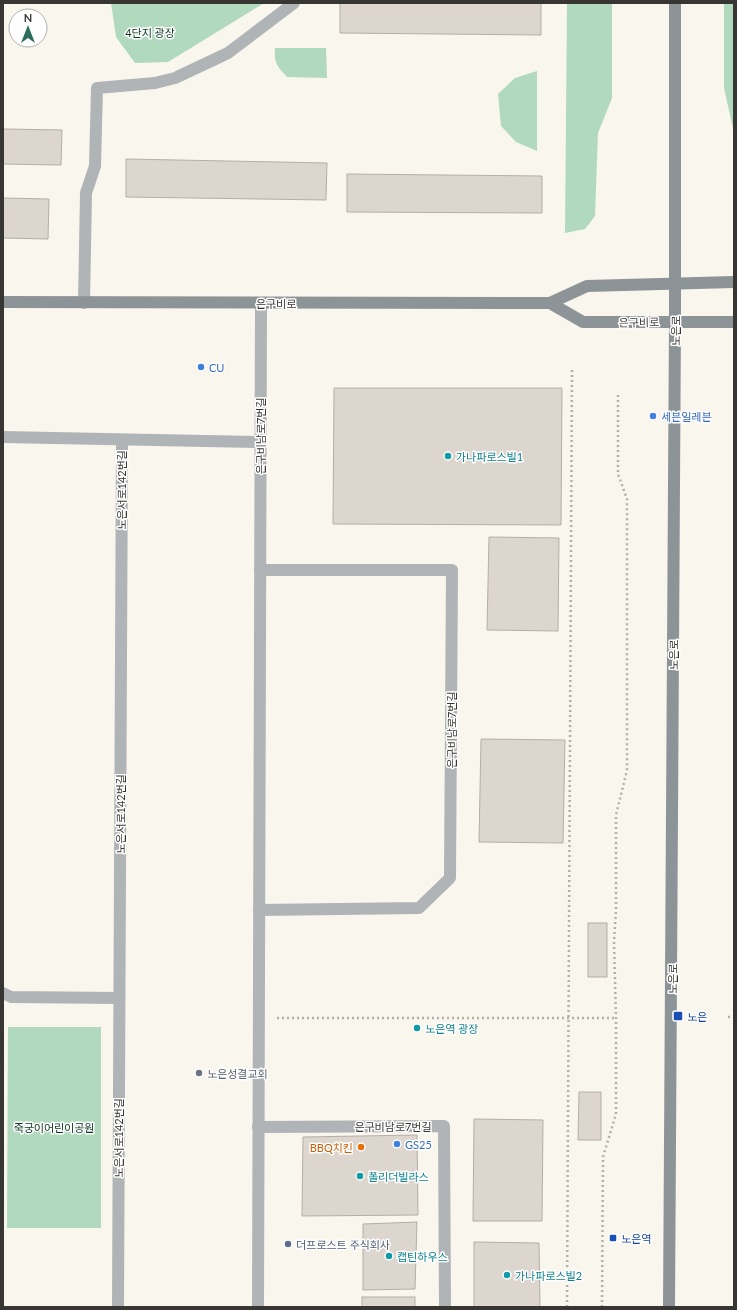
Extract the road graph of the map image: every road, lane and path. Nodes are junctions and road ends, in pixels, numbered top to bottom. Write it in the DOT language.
graph roads {
  1 [pos="294,3"];
  2 [pos="675,3"];
  3 [pos="734,282"];
  4 [pos="675,283"];
  5 [pos="3,302"];
  6 [pos="84,303"];
  7 [pos="261,303"];
  8 [pos="550,303"];
  9 [pos="675,321"];
  10 [pos="734,322"];
  11 [pos="572,367"];
  12 [pos="618,395"];
  13 [pos="3,437"];
  14 [pos="122,440"];
  15 [pos="260,442"];
  16 [pos="260,570"];
  17 [pos="259,910"];
  18 [pos="3,993"];
  19 [pos="119,998"];
  20 [pos="728,1017"];
  21 [pos="734,1017"];
  22 [pos="258,1018"];
  23 [pos="569,1018"];
  24 [pos="616,1018"];
  25 [pos="258,1127"];
  26 [pos="118,1307"];
  27 [pos="258,1307"];
  28 [pos="445,1307"];
  29 [pos="567,1307"];
  30 [pos="602,1307"];
  31 [pos="669,1307"];
  1 -- 6 [label="street"];
  2 -- 4 [label="street, 노은로"];
  3 -- 4 [label="street, 은구비로"];
  4 -- 8 [label="street, 은구비로"];
  4 -- 9 [label="street, 노은로"];
  5 -- 6 [label="street, 은구비로"];
  6 -- 7 [label="street, 은구비로"];
  7 -- 8 [label="street, 은구비로"];
  7 -- 15 [label="street, 은구비남로7번길"];
  8 -- 9 [label="street, 은구비로"];
  9 -- 10 [label="street, 은구비로"];
  9 -- 31 [label="street, 노은로"];
  11 -- 23 [label="path"];
  12 -- 24 [label="path"];
  13 -- 14 [label="street, 노은서로142번길"];
  14 -- 15 [label="street"];
  14 -- 19 [label="street, 노은서로142번길"];
  15 -- 16 [label="street, 은구비남로7번길"];
  16 -- 17 [label="street, 은구비남로7번길"];
  16 -- 17 [label="street, 은구비남로7번길"];
  17 -- 22 [label="street, 은구비남로7번길"];
  18 -- 19 [label="street"];
  19 -- 26 [label="street, 노은서로142번길"];
  20 -- 21 [label="path"];
  22 -- 23 [label="path"];
  22 -- 25 [label="street, 은구비남로7번길"];
  23 -- 24 [label="path"];
  23 -- 29 [label="path"];
  24 -- 30 [label="path"];
  25 -- 27 [label="street, 은구비남로7번길"];
  25 -- 28 [label="street, 은구비남로7번길"];
}
